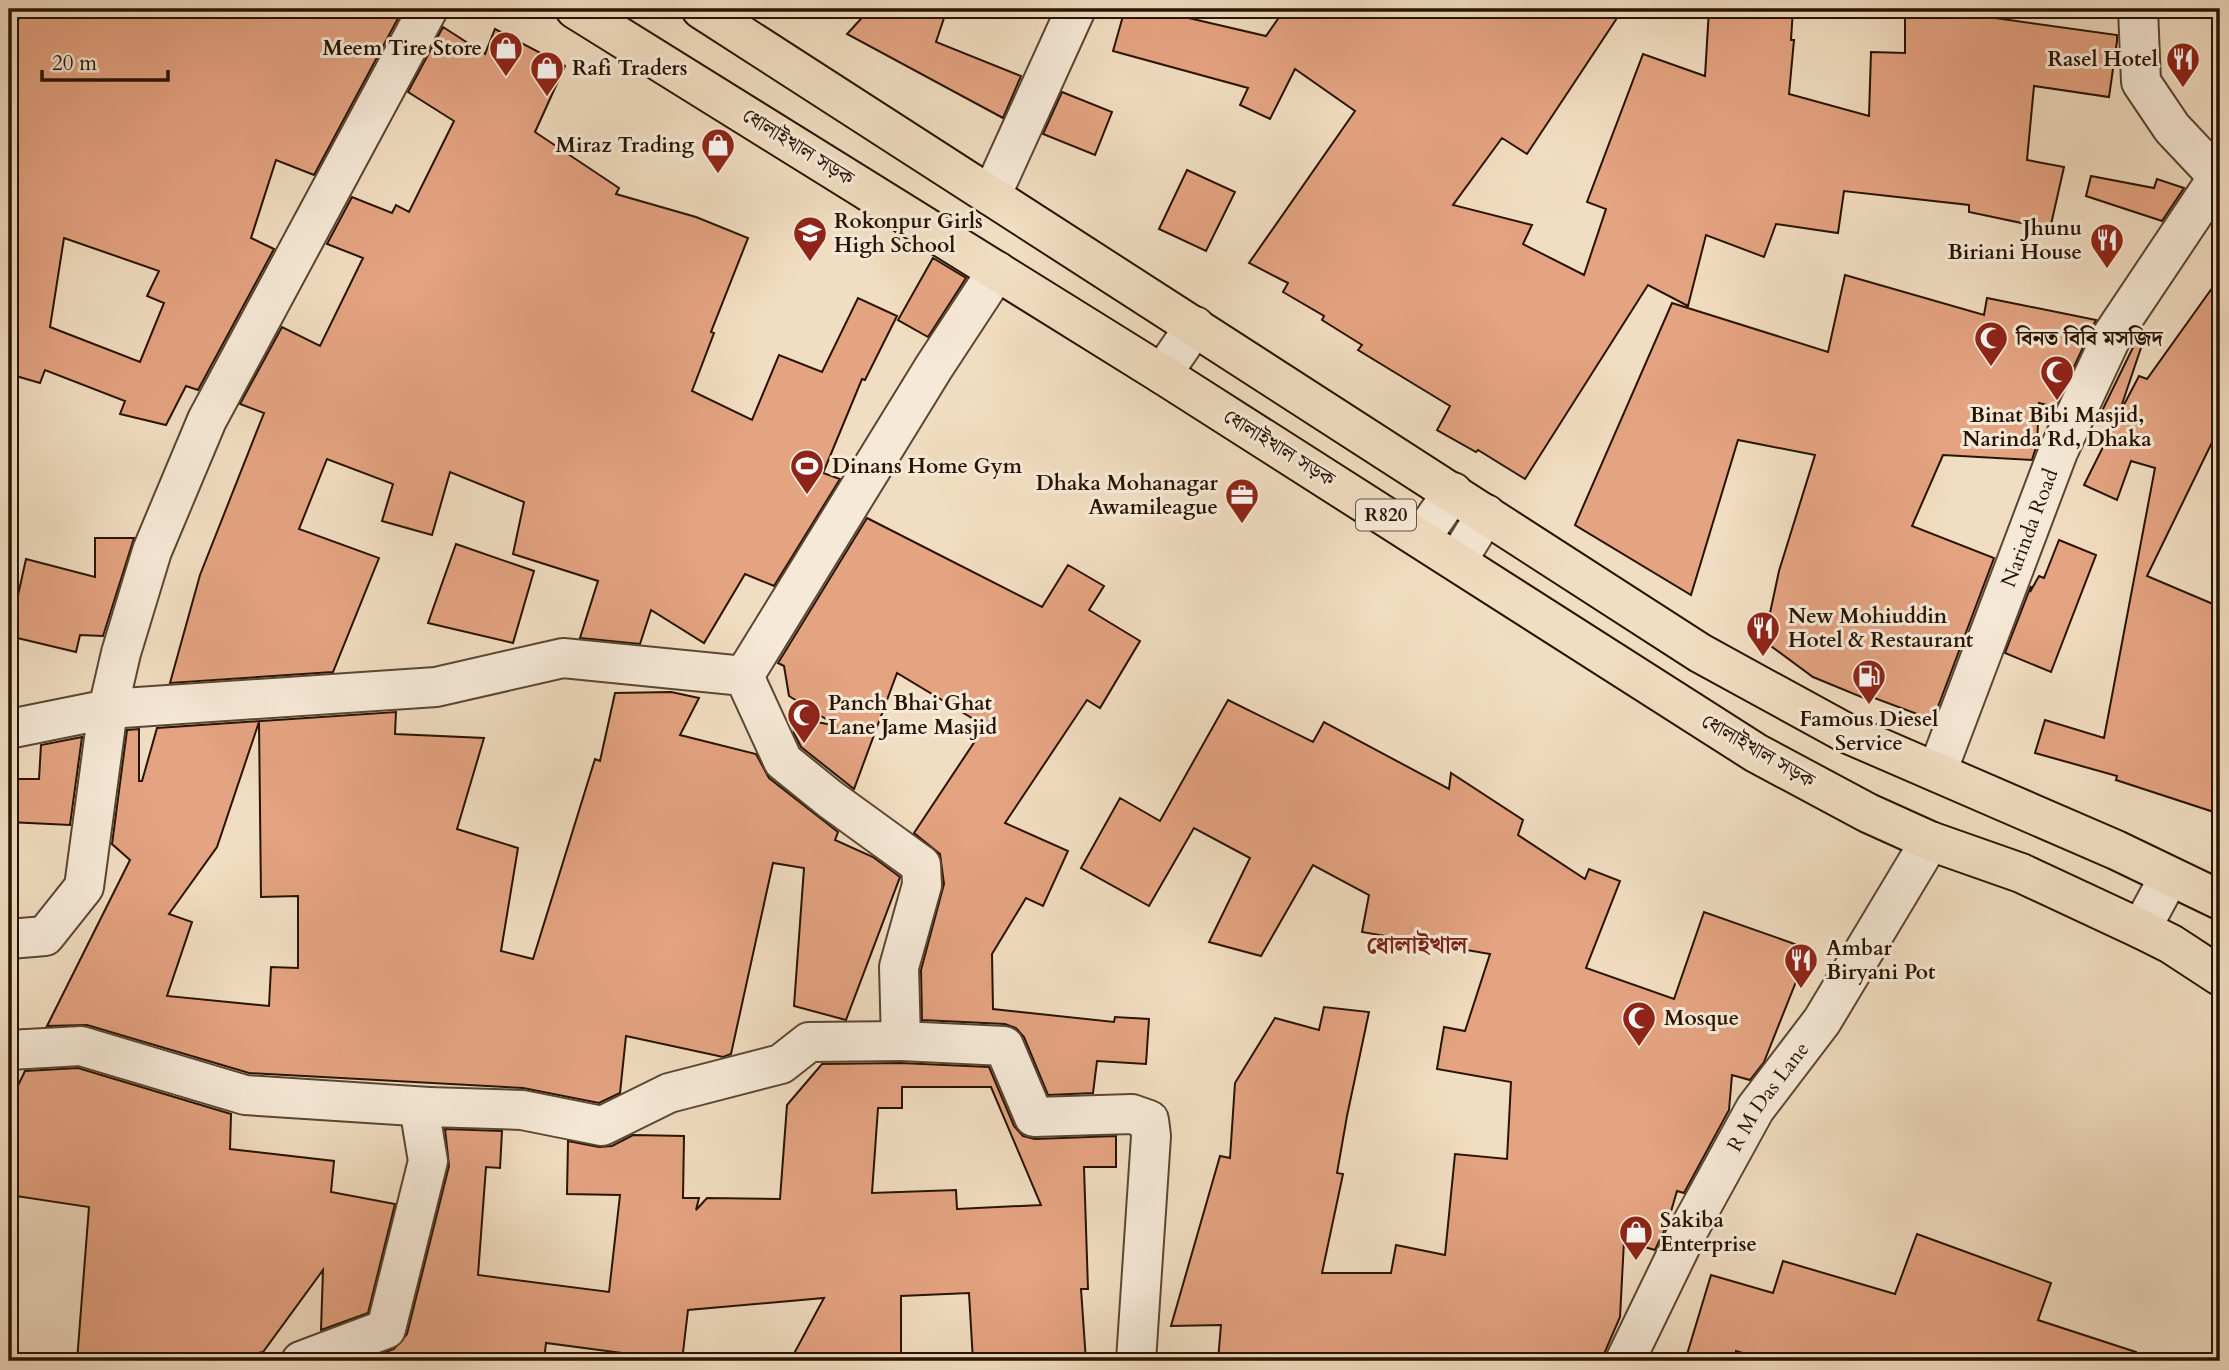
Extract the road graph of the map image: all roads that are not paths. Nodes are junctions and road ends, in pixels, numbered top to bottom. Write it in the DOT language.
graph roads {
  1 [pos="428,9"];
  2 [pos="575,9"];
  3 [pos="701,9"];
  4 [pos="1076,9"];
  5 [pos="2138,9"];
  6 [pos="2219,178"];
  7 [pos="991,196"];
  8 [pos="997,271"];
  9 [pos="1195,326"];
  10 [pos="1162,374"];
  11 [pos="1453,492"];
  12 [pos="1486,514"];
  13 [pos="1421,538"];
  14 [pos="1457,561"];
  15 [pos="744,676"];
  16 [pos="108,709"];
  17 [pos="9,729"];
  18 [pos="1937,772"];
  19 [pos="1930,841"];
  20 [pos="2169,877"];
  21 [pos="2220,900"];
  22 [pos="2141,929"];
  23 [pos="9,939"];
  24 [pos="2220,976"];
  25 [pos="901,1041"];
  26 [pos="9,1051"];
  27 [pos="429,1107"];
  28 [pos="301,1361"];
  29 [pos="1136,1361"];
  30 [pos="1625,1361"];
  1 -- 16 [label="street"];
  2 -- 8 [label="main road, ধোলাইখাল সড়ক / R820"];
  3 -- 7 [label="main road, R820"];
  4 -- 7 [label="street"];
  5 -- 6 [label="street, Narinda Road"];
  6 -- 18 [label="street, Narinda Road"];
  7 -- 9 [label="main road, R820"];
  8 -- 10 [label="main road, ধোলাইখাল সড়ক / R820"];
  8 -- 15 [label="street"];
  9 -- 10 [label="street"];
  9 -- 11 [label="main road, R820"];
  10 -- 13 [label="main road, ধোলাইখাল সড়ক / R820"];
  11 -- 12 [label="main road, R820"];
  11 -- 13 [label="street"];
  12 -- 14 [label="street"];
  12 -- 18 [label="main road, R820"];
  13 -- 14 [label="main road, ধোলাইখাল সড়ক / R820"];
  14 -- 19 [label="main road, ধোলাইখাল সড়ক / R820"];
  15 -- 16 [label="street"];
  15 -- 25 [label="street"];
  16 -- 17 [label="street"];
  16 -- 23 [label="street"];
  18 -- 20 [label="main road, R820"];
  19 -- 22 [label="main road, ধোলাইখাল সড়ক / R820"];
  19 -- 30 [label="street, R M Das Lane"];
  20 -- 21 [label="main road, R820"];
  20 -- 22 [label="street"];
  22 -- 24 [label="main road, ধোলাইখাল সড়ক / R820"];
  25 -- 27 [label="street"];
  25 -- 29 [label="street"];
  26 -- 27 [label="street"];
  27 -- 28 [label="street"];
}
